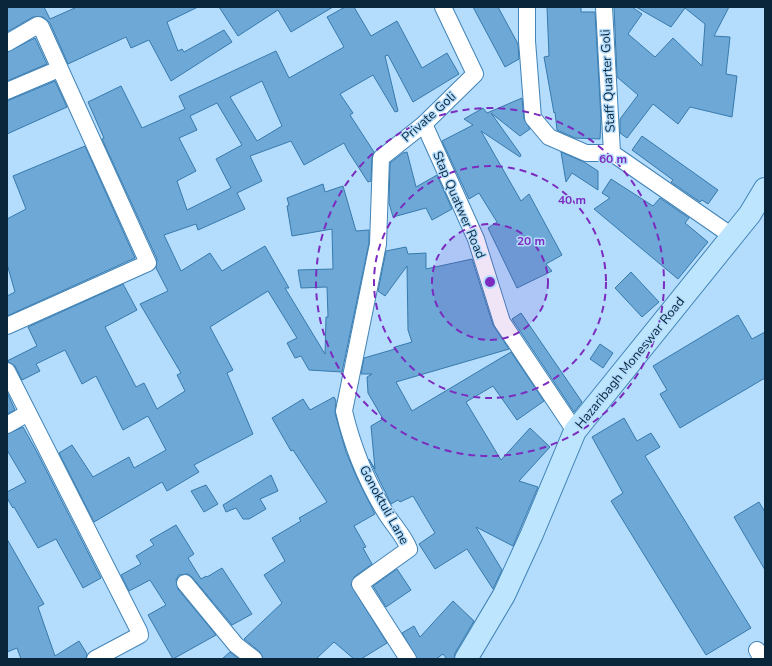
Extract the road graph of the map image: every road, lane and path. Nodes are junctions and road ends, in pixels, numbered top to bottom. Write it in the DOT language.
graph roads {
  1 [pos="443,7"];
  2 [pos="527,7"];
  3 [pos="604,7"];
  4 [pos="7,43"];
  5 [pos="59,69"];
  6 [pos="7,91"];
  7 [pos="424,124"];
  8 [pos="612,153"];
  9 [pos="765,189"];
  10 [pos="732,236"];
  11 [pos="7,326"];
  12 [pos="7,371"];
  13 [pos="344,412"];
  14 [pos="28,413"];
  15 [pos="7,424"];
  16 [pos="575,431"];
  17 [pos="185,583"];
  18 [pos="95,659"];
  19 [pos="254,659"];
  20 [pos="408,659"];
  21 [pos="466,659"];
  1 -- 7 [label="street, Private Goli"];
  2 -- 8 [label="street"];
  3 -- 8 [label="street, Staff Quarter Goli"];
  4 -- 5 [label="street"];
  5 -- 6 [label="street"];
  5 -- 11 [label="street"];
  7 -- 13 [label="street, Private Goli"];
  7 -- 16 [label="street, Stap Quatwer Road"];
  8 -- 10 [label="street"];
  9 -- 10 [label="street, Hazaribagh Moneswar Road"];
  10 -- 16 [label="street, Hazaribagh Moneswar Road"];
  12 -- 14 [label="street"];
  13 -- 20 [label="street, Gonoktuli Lane"];
  14 -- 15 [label="street"];
  14 -- 18 [label="street"];
  16 -- 21 [label="street, Hazaribagh Moneswar Road"];
  17 -- 19 [label="street"];
}
